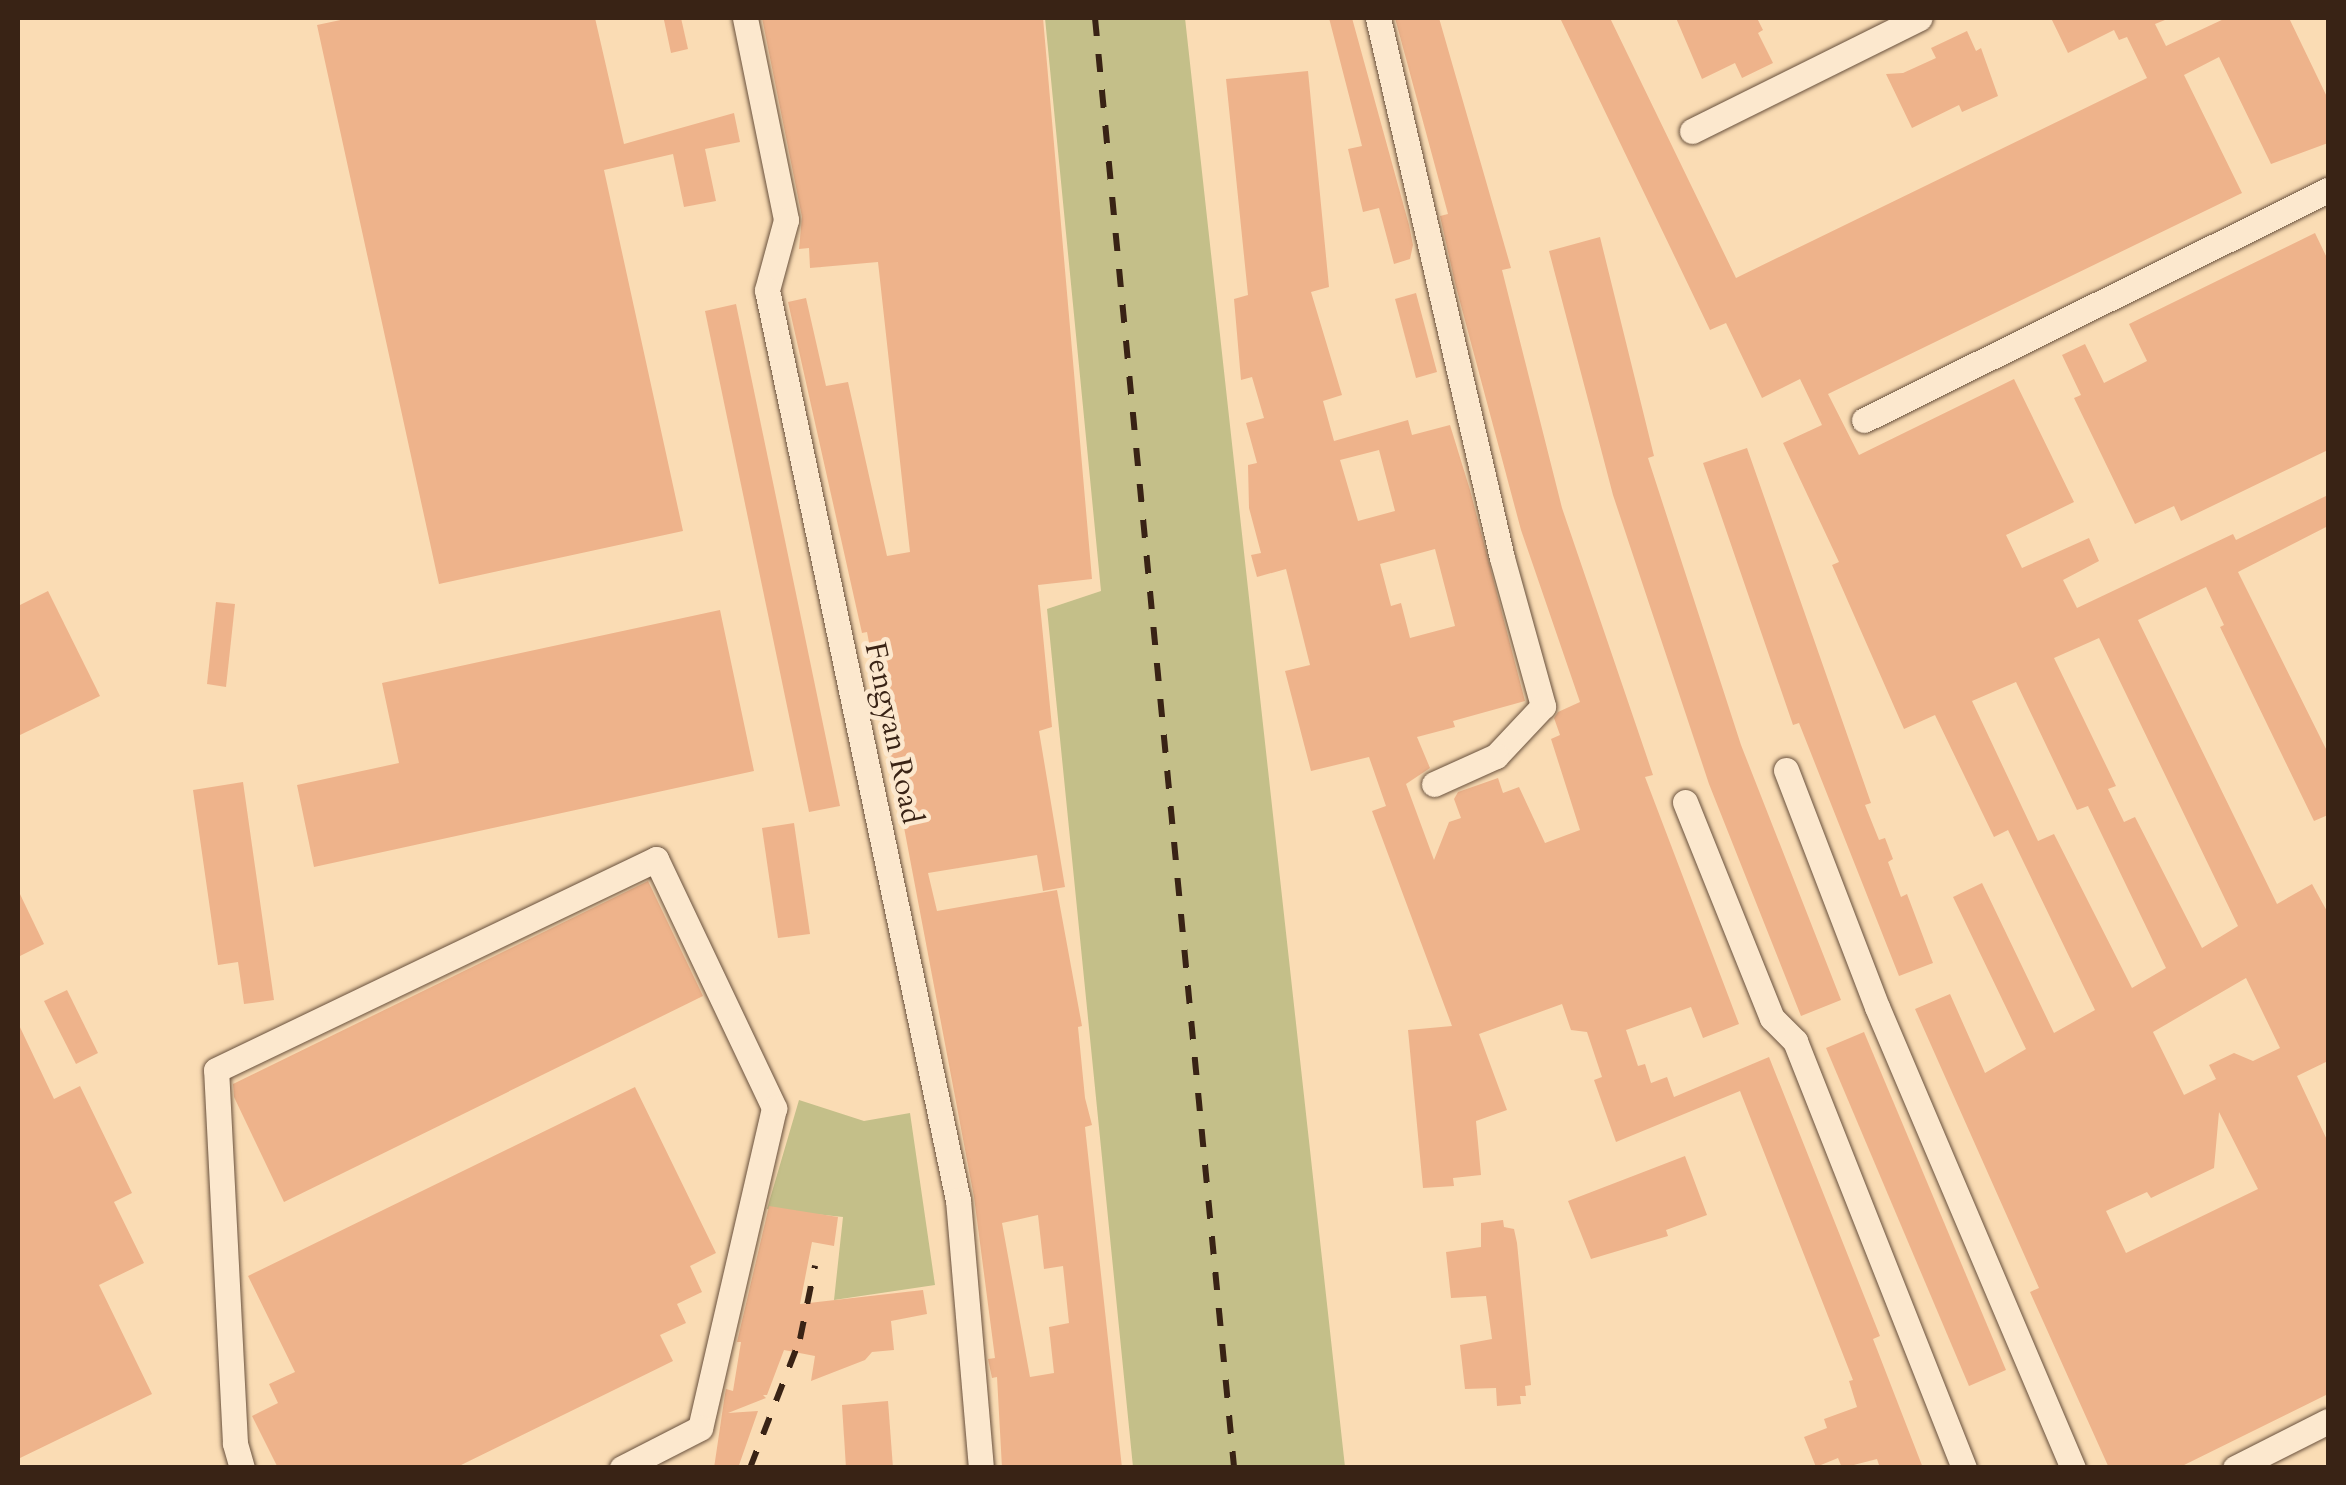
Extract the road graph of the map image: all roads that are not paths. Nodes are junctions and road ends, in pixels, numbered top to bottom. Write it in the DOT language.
graph roads {
  1 [pos="746,18"];
  2 [pos="1378,18"];
  3 [pos="1920,18"];
  4 [pos="1692,130"];
  5 [pos="2328,190"];
  6 [pos="1864,420"];
  7 [pos="1786,770"];
  8 [pos="1434,784"];
  9 [pos="1684,802"];
  10 [pos="2328,1421"];
  11 [pos="242,1468"];
  12 [pos="622,1468"];
  13 [pos="981,1468"];
  14 [pos="1964,1468"];
  15 [pos="2073,1468"];
  16 [pos="2235,1468"];
  1 -- 13 [label="street, Fengyan Road"];
  2 -- 8 [label="street"];
  3 -- 4 [label="street"];
  5 -- 6 [label="street"];
  7 -- 15 [label="street"];
  9 -- 14 [label="street"];
  10 -- 16 [label="street"];
  11 -- 12 [label="street"];
}
